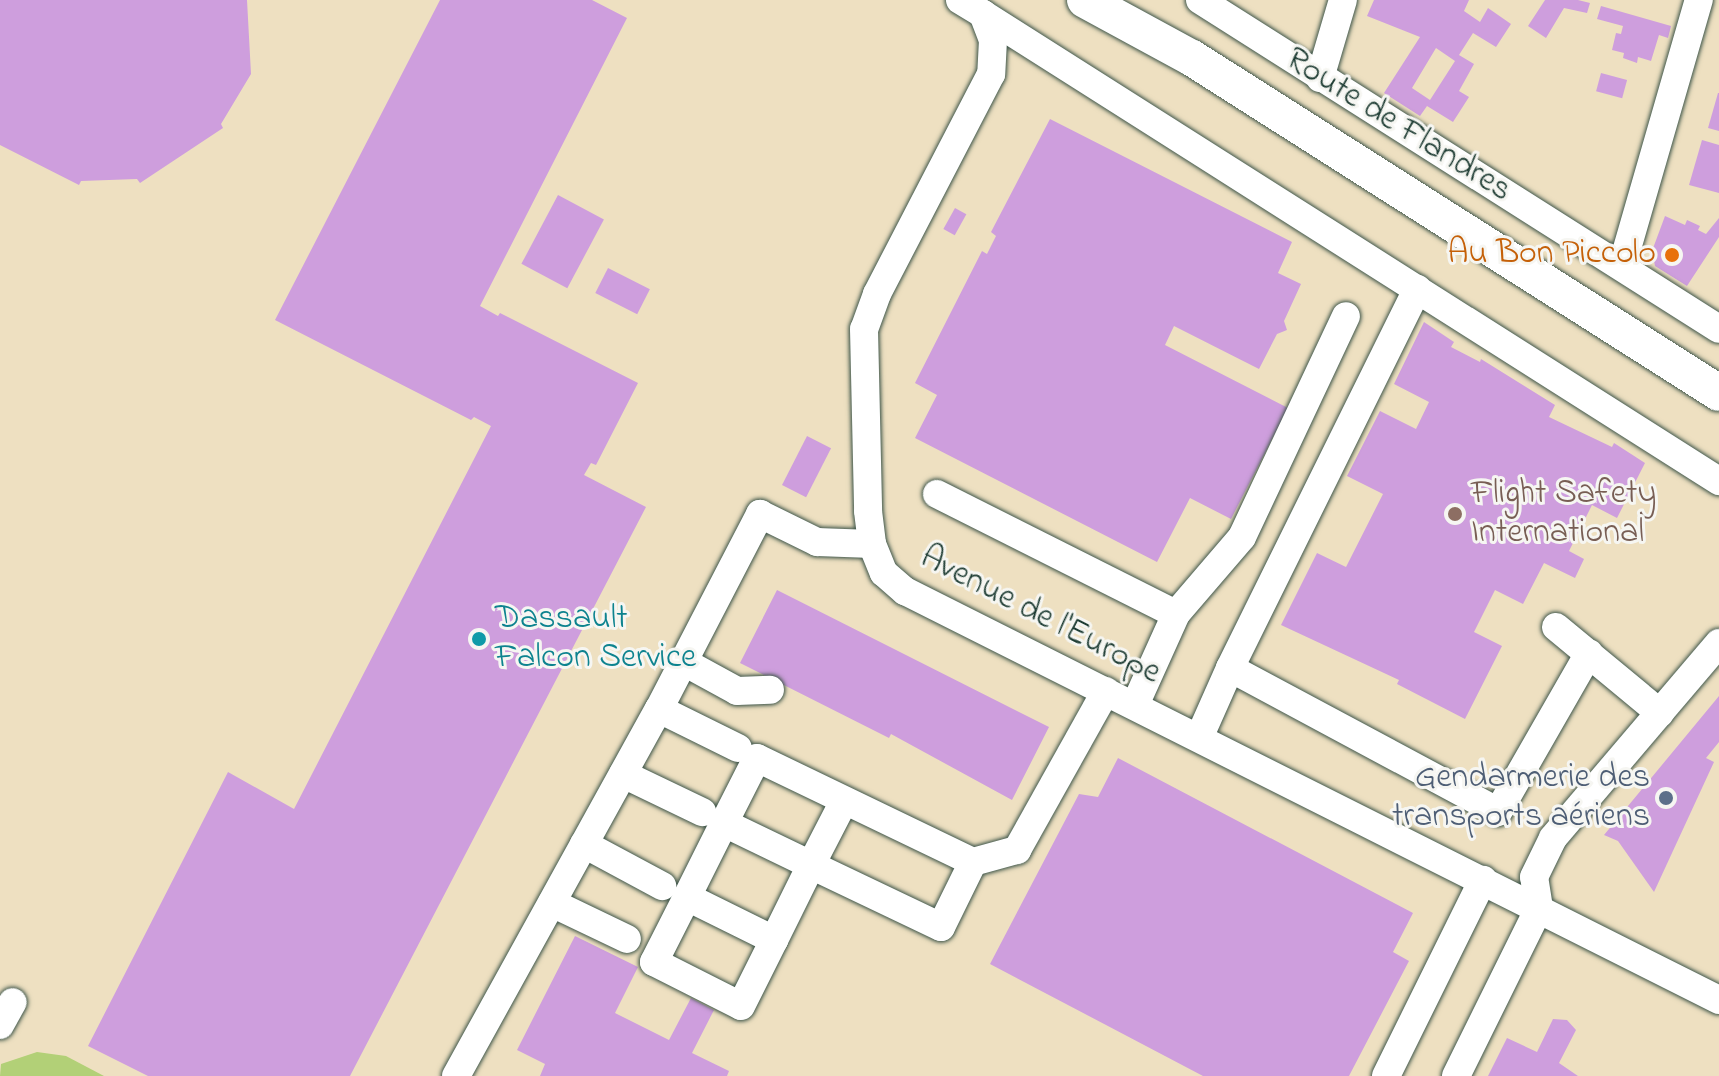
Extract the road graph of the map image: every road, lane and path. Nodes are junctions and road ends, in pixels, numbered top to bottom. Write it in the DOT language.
graph roads {
  1 [pos="1085,0"];
  2 [pos="1127,0"];
  3 [pos="1200,0"];
  4 [pos="1343,0"];
  5 [pos="1699,0"];
  6 [pos="972,7"];
  7 [pos="1192,58"];
  8 [pos="1320,78"];
  9 [pos="1622,266"];
  10 [pos="1417,289"];
  11 [pos="1346,316"];
  12 [pos="1719,329"];
  13 [pos="1719,393"];
  14 [pos="1719,481"];
  15 [pos="937,494"];
  16 [pos="872,544"];
  17 [pos="1176,614"];
  18 [pos="1556,627"];
  19 [pos="1719,643"];
  20 [pos="1589,653"];
  21 [pos="684,662"];
  22 [pos="1230,668"];
  23 [pos="770,690"];
  24 [pos="1106,691"];
  25 [pos="1135,705"];
  26 [pos="659,709"];
  27 [pos="1660,713"];
  28 [pos="1199,738"];
  29 [pos="738,748"];
  30 [pos="623,774"];
  31 [pos="844,801"];
  32 [pos="713,817"];
  33 [pos="584,844"];
  34 [pos="973,862"];
  35 [pos="811,865"];
  36 [pos="1483,880"];
  37 [pos="675,892"];
  38 [pos="552,903"];
  39 [pos="1539,908"];
  40 [pos="627,939"];
  41 [pos="774,940"];
  42 [pos="1719,1000"];
  43 [pos="456,1076"];
  44 [pos="1386,1076"];
  45 [pos="1456,1076"];
  1 -- 7 [label="main road, Route de Flandres"];
  2 -- 7 [label="main road, Route de Flandres"];
  3 -- 8 [label="street, Route de Flandres"];
  4 -- 8 [label="street"];
  5 -- 9 [label="street"];
  6 -- 10 [label="street"];
  6 -- 16 [label="street, Avenue de l'Europe"];
  7 -- 13 [label="main road, Route de Flandres"];
  8 -- 9 [label="street, Route de Flandres"];
  9 -- 12 [label="street, Route de Flandres"];
  10 -- 14 [label="street"];
  10 -- 22 [label="street"];
  11 -- 17 [label="street"];
  15 -- 17 [label="street"];
  16 -- 21 [label="street"];
  16 -- 24 [label="street, Avenue de l'Europe"];
  17 -- 25 [label="street"];
  18 -- 20 [label="street"];
  19 -- 27 [label="street"];
  20 -- 22 [label="street"];
  20 -- 27 [label="street"];
  21 -- 23 [label="street"];
  21 -- 26 [label="street"];
  22 -- 28 [label="street"];
  24 -- 25 [label="street, Avenue de l'Europe"];
  24 -- 34 [label="street"];
  25 -- 28 [label="street, Avenue de l'Europe"];
  26 -- 29 [label="street"];
  26 -- 30 [label="street"];
  27 -- 39 [label="street"];
  28 -- 36 [label="street, Avenue de l'Europe"];
  30 -- 32 [label="street"];
  30 -- 33 [label="street"];
  31 -- 32 [label="street"];
  31 -- 34 [label="street"];
  31 -- 35 [label="street"];
  32 -- 35 [label="street"];
  32 -- 37 [label="street"];
  33 -- 37 [label="street"];
  33 -- 38 [label="street"];
  34 -- 35 [label="street"];
  35 -- 41 [label="street"];
  36 -- 39 [label="street, Avenue de l'Europe"];
  36 -- 44 [label="street"];
  37 -- 41 [label="street"];
  37 -- 41 [label="street"];
  38 -- 40 [label="street"];
  38 -- 43 [label="street"];
  39 -- 42 [label="street, Avenue de l'Europe"];
  39 -- 45 [label="street"];
}
